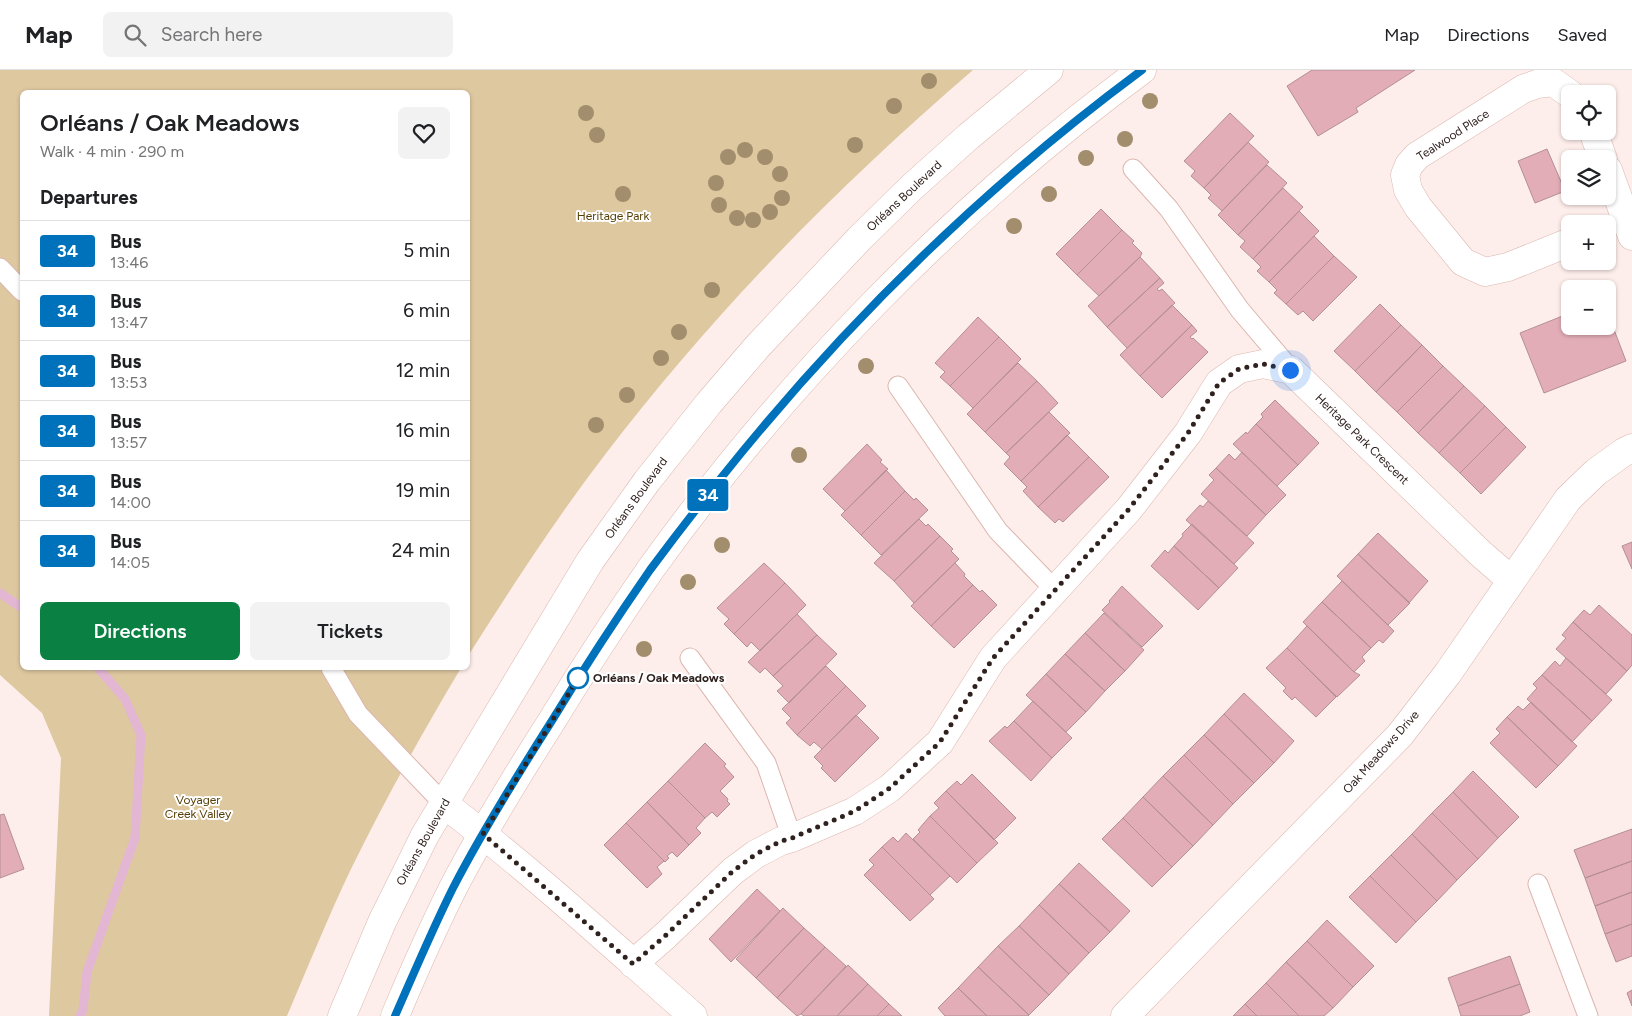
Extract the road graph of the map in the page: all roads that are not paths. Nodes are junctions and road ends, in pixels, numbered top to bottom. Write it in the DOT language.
graph roads {
  1 [pos="1049,70"];
  2 [pos="1142,70"];
  3 [pos="1561,88"];
  4 [pos="1133,169"];
  5 [pos="1616,203"];
  6 [pos="1622,228"];
  7 [pos="1561,246"];
  8 [pos="0,268"];
  9 [pos="20,289"];
  10 [pos="1290,370"];
  11 [pos="898,386"];
  12 [pos="1632,448"];
  13 [pos="1511,580"];
  14 [pos="1055,590"];
  15 [pos="690,658"];
  16 [pos="331,670"];
  17 [pos="444,804"];
  18 [pos="483,834"];
  19 [pos="792,838"];
  20 [pos="1538,884"];
  21 [pos="633,964"];
  22 [pos="342,1016"];
  23 [pos="395,1016"];
  24 [pos="693,1016"];
  25 [pos="1124,1016"];
  26 [pos="1588,1016"];
  1 -- 17 [label="street, Orléans Boulevard"];
  2 -- 18 [label="street"];
  3 -- 7 [label="street, Tealwood Place"];
  4 -- 10 [label="lane"];
  5 -- 6 [label="street"];
  8 -- 9 [label="lane"];
  10 -- 13 [label="street, Heritage Park Crescent"];
  10 -- 14 [label="street"];
  11 -- 14 [label="lane"];
  12 -- 13 [label="street, Oak Meadows Drive"];
  13 -- 25 [label="street, Oak Meadows Drive"];
  14 -- 19 [label="street"];
  15 -- 19 [label="lane"];
  16 -- 17 [label="lane"];
  17 -- 18 [label="street"];
  17 -- 22 [label="street, Orléans Boulevard"];
  18 -- 21 [label="street"];
  18 -- 23 [label="street"];
  19 -- 21 [label="street"];
  20 -- 26 [label="lane"];
  21 -- 24 [label="street"];
}
